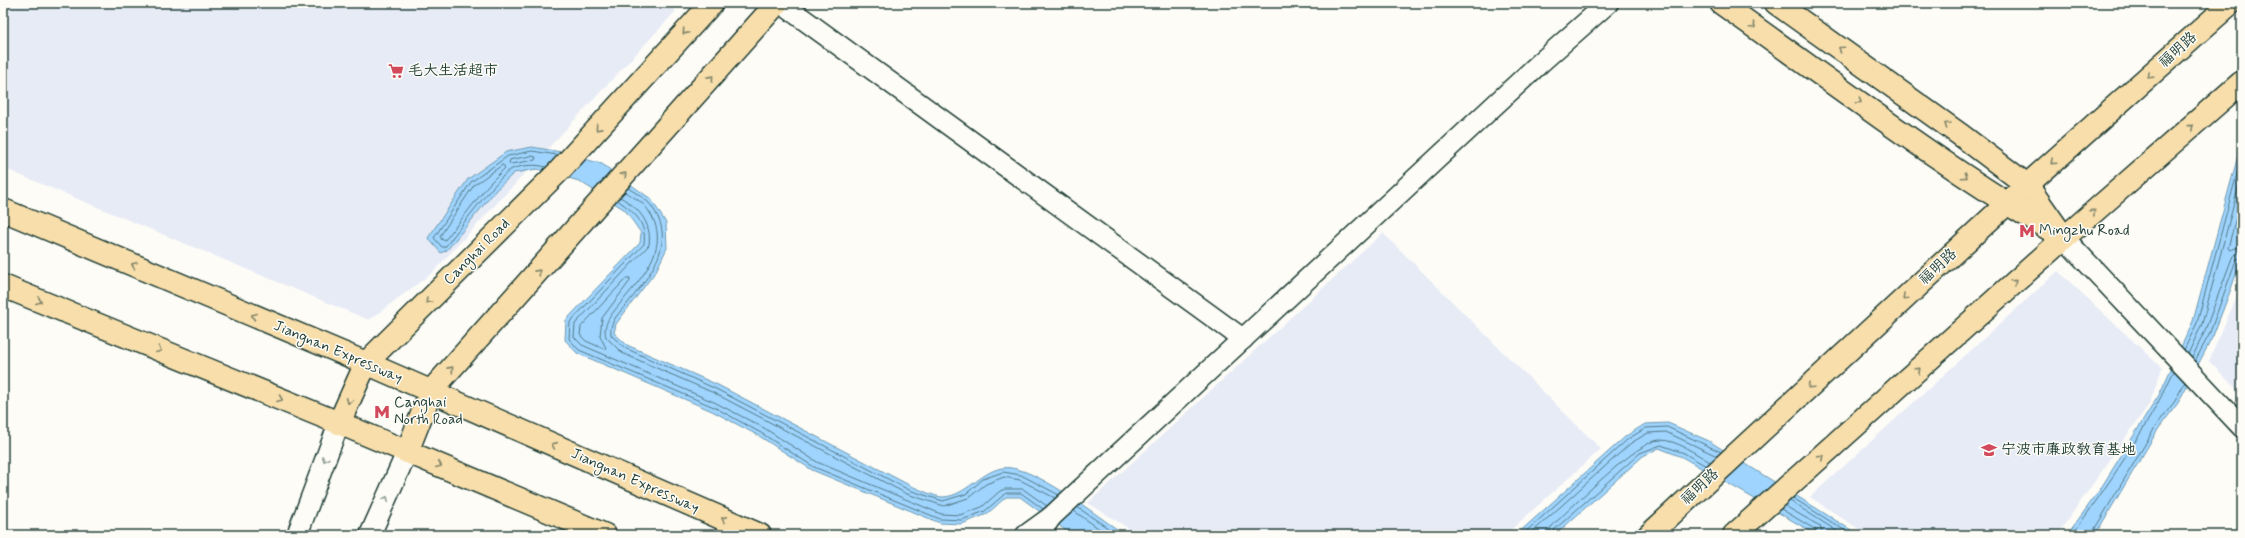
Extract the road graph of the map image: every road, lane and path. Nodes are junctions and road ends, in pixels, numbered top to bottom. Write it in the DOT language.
graph roads {
  1 [pos="712,3"];
  2 [pos="778,3"];
  3 [pos="781,3"];
  4 [pos="1608,3"];
  5 [pos="1721,3"];
  6 [pos="1776,3"];
  7 [pos="2231,3"];
  8 [pos="2242,82"];
  9 [pos="2027,185"];
  10 [pos="2006,204"];
  11 [pos="3,210"];
  12 [pos="2064,238"];
  13 [pos="3,286"];
  14 [pos="1243,339"];
  15 [pos="366,363"];
  16 [pos="431,391"];
  17 [pos="339,423"];
  18 [pos="2242,427"];
  19 [pos="407,452"];
  20 [pos="1051,516"];
  21 [pos="297,535"];
  22 [pos="370,535"];
  23 [pos="605,535"];
  24 [pos="760,535"];
  25 [pos="1026,535"];
  26 [pos="1039,535"];
  27 [pos="1649,535"];
  28 [pos="1734,535"];
  1 -- 15 [label="main road, Canghai Road, one-way"];
  16 -- 2 [label="main road, one-way"];
  3 -- 14 [label="street"];
  4 -- 14 [label="street"];
  5 -- 10 [label="main road, one-way"];
  9 -- 6 [label="main road, one-way"];
  7 -- 9 [label="main road, 福明路, one-way"];
  12 -- 8 [label="main road, one-way"];
  9 -- 10 [label="main road, 福明路"];
  9 -- 12 [label="main road"];
  10 -- 12 [label="main road"];
  10 -- 27 [label="main road, 福明路, one-way"];
  15 -- 11 [label="main road, Jiangnan Expressway, one-way"];
  12 -- 18 [label="street"];
  28 -- 12 [label="main road, one-way"];
  13 -- 17 [label="main road, one-way"];
  14 -- 20 [label="street"];
  15 -- 16 [label="main road, Jiangnan Expressway"];
  15 -- 17 [label="main road, Canghai Road, one-way"];
  16 -- 19 [label="main road"];
  24 -- 16 [label="main road, Jiangnan Expressway, one-way"];
  17 -- 19 [label="main road"];
  17 -- 21 [label="street, Canghai Road, one-way"];
  22 -- 19 [label="street, one-way"];
  19 -- 23 [label="main road, one-way"];
  20 -- 25 [label="street"];
  20 -- 26 [label="street"];
}
